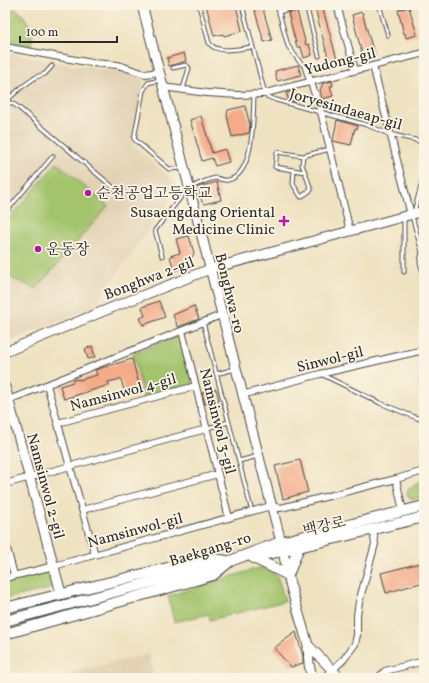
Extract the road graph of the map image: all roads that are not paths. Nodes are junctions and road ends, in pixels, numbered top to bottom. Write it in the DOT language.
graph roads {
  1 [pos="142,5"];
  2 [pos="199,5"];
  3 [pos="242,5"];
  4 [pos="277,5"];
  5 [pos="302,5"];
  6 [pos="306,5"];
  7 [pos="337,5"];
  8 [pos="379,5"];
  9 [pos="279,12"];
  10 [pos="388,35"];
  11 [pos="5,47"];
  12 [pos="253,47"];
  13 [pos="424,53"];
  14 [pos="319,56"];
  15 [pos="52,66"];
  16 [pos="373,66"];
  17 [pos="173,68"];
  18 [pos="306,68"];
  19 [pos="355,70"];
  20 [pos="161,79"];
  21 [pos="312,82"];
  22 [pos="183,90"];
  23 [pos="254,94"];
  24 [pos="263,94"];
  25 [pos="5,102"];
  26 [pos="321,112"];
  27 [pos="390,134"];
  28 [pos="424,142"];
  29 [pos="330,149"];
  30 [pos="53,156"];
  31 [pos="303,156"];
  32 [pos="184,168"];
  33 [pos="294,170"];
  34 [pos="305,172"];
  35 [pos="424,174"];
  36 [pos="189,188"];
  37 [pos="115,190"];
  38 [pos="424,211"];
  39 [pos="5,213"];
  40 [pos="410,215"];
  41 [pos="350,231"];
  42 [pos="162,256"];
  43 [pos="210,269"];
  44 [pos="404,272"];
  45 [pos="424,275"];
  46 [pos="222,315"];
  47 [pos="203,322"];
  48 [pos="182,331"];
  49 [pos="424,350"];
  50 [pos="5,352"];
  51 [pos="235,369"];
  52 [pos="216,374"];
  53 [pos="320,374"];
  54 [pos="422,380"];
  55 [pos="47,385"];
  56 [pos="196,386"];
  57 [pos="5,387"];
  58 [pos="424,393"];
  59 [pos="242,395"];
  60 [pos="7,401"];
  61 [pos="424,420"];
  62 [pos="229,422"];
  63 [pos="58,423"];
  64 [pos="206,429"];
  65 [pos="258,456"];
  66 [pos="239,461"];
  67 [pos="70,466"];
  68 [pos="424,472"];
  69 [pos="218,474"];
  70 [pos="29,477"];
  71 [pos="396,479"];
  72 [pos="5,484"];
  73 [pos="271,506"];
  74 [pos="424,506"];
  75 [pos="82,510"];
  76 [pos="403,511"];
  77 [pos="252,512"];
  78 [pos="229,518"];
  79 [pos="424,518"];
  80 [pos="373,530"];
  81 [pos="5,541"];
  82 [pos="282,546"];
  83 [pos="299,547"];
  84 [pos="95,555"];
  85 [pos="252,557"];
  86 [pos="230,561"];
  87 [pos="54,566"];
  88 [pos="14,575"];
  89 [pos="288,576"];
  90 [pos="5,578"];
  91 [pos="61,593"];
  92 [pos="5,608"];
  93 [pos="5,621"];
  94 [pos="5,634"];
  95 [pos="308,645"];
  96 [pos="424,661"];
  97 [pos="332,670"];
  98 [pos="312,678"];
  99 [pos="324,678"];
  100 [pos="340,678"];
  101 [pos="378,678"];
  1 -- 20 [label="street, Bonghwa-ro"];
  2 -- 12 [label="lane"];
  3 -- 12 [label="lane"];
  4 -- 9 [label="lane"];
  5 -- 9 [label="lane"];
  6 -- 14 [label="lane"];
  7 -- 19 [label="street"];
  8 -- 10 [label="lane"];
  9 -- 18 [label="lane"];
  11 -- 20 [label="street, Yudong-gil"];
  12 -- 24 [label="lane"];
  13 -- 16 [label="street, Yudong-gil"];
  15 -- 25 [label="lane"];
  16 -- 19 [label="street, Yudong-gil"];
  16 -- 27 [label="street"];
  17 -- 22 [label="lane"];
  18 -- 21 [label="street"];
  19 -- 21 [label="street, Yudong-gil"];
  20 -- 22 [label="street, Yudong-gil"];
  20 -- 32 [label="street, Bonghwa-ro"];
  20 -- 32 [label="lane"];
  21 -- 24 [label="street, Yudong-gil"];
  21 -- 26 [label="street"];
  22 -- 23 [label="street, Yudong-gil"];
  23 -- 24 [label="street, Yudong-gil"];
  23 -- 36 [label="lane"];
  24 -- 26 [label="lane, Joryesindaeap-gil"];
  25 -- 37 [label="lane"];
  26 -- 27 [label="lane, Joryesindaeap-gil"];
  26 -- 29 [label="street"];
  27 -- 28 [label="lane, Joryesindaeap-gil"];
  27 -- 40 [label="street"];
  29 -- 31 [label="lane"];
  29 -- 41 [label="street"];
  30 -- 39 [label="lane"];
  31 -- 33 [label="lane"];
  31 -- 34 [label="lane"];
  32 -- 36 [label="street, Bonghwa-ro"];
  33 -- 34 [label="lane"];
  33 -- 34 [label="lane"];
  35 -- 40 [label="lane"];
  36 -- 42 [label="lane"];
  36 -- 43 [label="street, Bonghwa-ro"];
  38 -- 40 [label="street, Bonghwa 2-gil"];
  40 -- 41 [label="street, Bonghwa 2-gil"];
  40 -- 44 [label="lane"];
  40 -- 45 [label="lane"];
  41 -- 43 [label="street, Bonghwa 2-gil"];
  43 -- 46 [label="street, Bonghwa-ro"];
  43 -- 50 [label="street, Bonghwa 2-gil"];
  46 -- 47 [label="street"];
  46 -- 51 [label="street, Bonghwa-ro"];
  47 -- 48 [label="street"];
  47 -- 52 [label="lane"];
  48 -- 55 [label="street"];
  48 -- 56 [label="street, Namsinwol 3-gil"];
  49 -- 53 [label="street, Sinwol-gil"];
  51 -- 52 [label="lane"];
  51 -- 59 [label="street, Bonghwa-ro"];
  52 -- 62 [label="lane"];
  53 -- 59 [label="street, Sinwol-gil"];
  53 -- 61 [label="lane"];
  54 -- 58 [label="lane"];
  55 -- 60 [label="street"];
  55 -- 63 [label="street, Namsinwol 4-gil"];
  56 -- 63 [label="street, Namsinwol 4-gil"];
  56 -- 64 [label="street, Namsinwol 3-gil"];
  57 -- 60 [label="street, Namsinwol 2-gil"];
  59 -- 65 [label="street, Bonghwa-ro"];
  60 -- 70 [label="street, Namsinwol 2-gil"];
  62 -- 64 [label="lane"];
  62 -- 66 [label="lane"];
  63 -- 67 [label="street, Namsinwol 4-gil"];
  64 -- 67 [label="street"];
  64 -- 69 [label="street, Namsinwol 3-gil"];
  65 -- 66 [label="lane"];
  65 -- 73 [label="street, Bonghwa-ro"];
  66 -- 77 [label="lane"];
  67 -- 70 [label="street"];
  67 -- 75 [label="street, Namsinwol 4-gil"];
  68 -- 71 [label="street, Namsinwol-gil"];
  69 -- 75 [label="street"];
  69 -- 78 [label="street, Namsinwol 3-gil"];
  70 -- 72 [label="street"];
  70 -- 87 [label="street, Namsinwol 2-gil"];
  71 -- 73 [label="street, Namsinwol-gil"];
  71 -- 76 [label="street"];
  73 -- 77 [label="street, Namsinwol-gil"];
  73 -- 82 [label="street, Bonghwa-ro"];
  74 -- 76 [label="main road, Baekgang-ro"];
  75 -- 84 [label="street, Namsinwol 4-gil"];
  76 -- 82 [label="main road, Baekgang-ro"];
  77 -- 78 [label="street, Namsinwol-gil"];
  78 -- 84 [label="street, Namsinwol-gil"];
  79 -- 80 [label="main road, 백강로"];
  80 -- 83 [label="main road, 백강로"];
  80 -- 97 [label="street"];
  81 -- 88 [label="street"];
  82 -- 83 [label="main road, 백강로"];
  82 -- 85 [label="main road, 백강로"];
  82 -- 86 [label="main road, Baekgang-ro"];
  82 -- 89 [label="street, Bonghwa-ro"];
  83 -- 89 [label="main road"];
  84 -- 87 [label="street, Namsinwol-gil"];
  85 -- 86 [label="main road, 백강로"];
  85 -- 89 [label="main road"];
  86 -- 91 [label="main road"];
  86 -- 93 [label="main road, Baekgang-ro"];
  86 -- 94 [label="main road"];
  87 -- 88 [label="street, Namsinwol-gil"];
  87 -- 91 [label="street, Namsinwol 2-gil"];
  88 -- 90 [label="street, Namsinwol-gil"];
  89 -- 95 [label="street, Bonghwa-ro"];
  91 -- 92 [label="main road"];
  95 -- 97 [label="street"];
  95 -- 98 [label="street"];
  96 -- 101 [label="street"];
  97 -- 99 [label="street"];
  97 -- 100 [label="street"];
}
